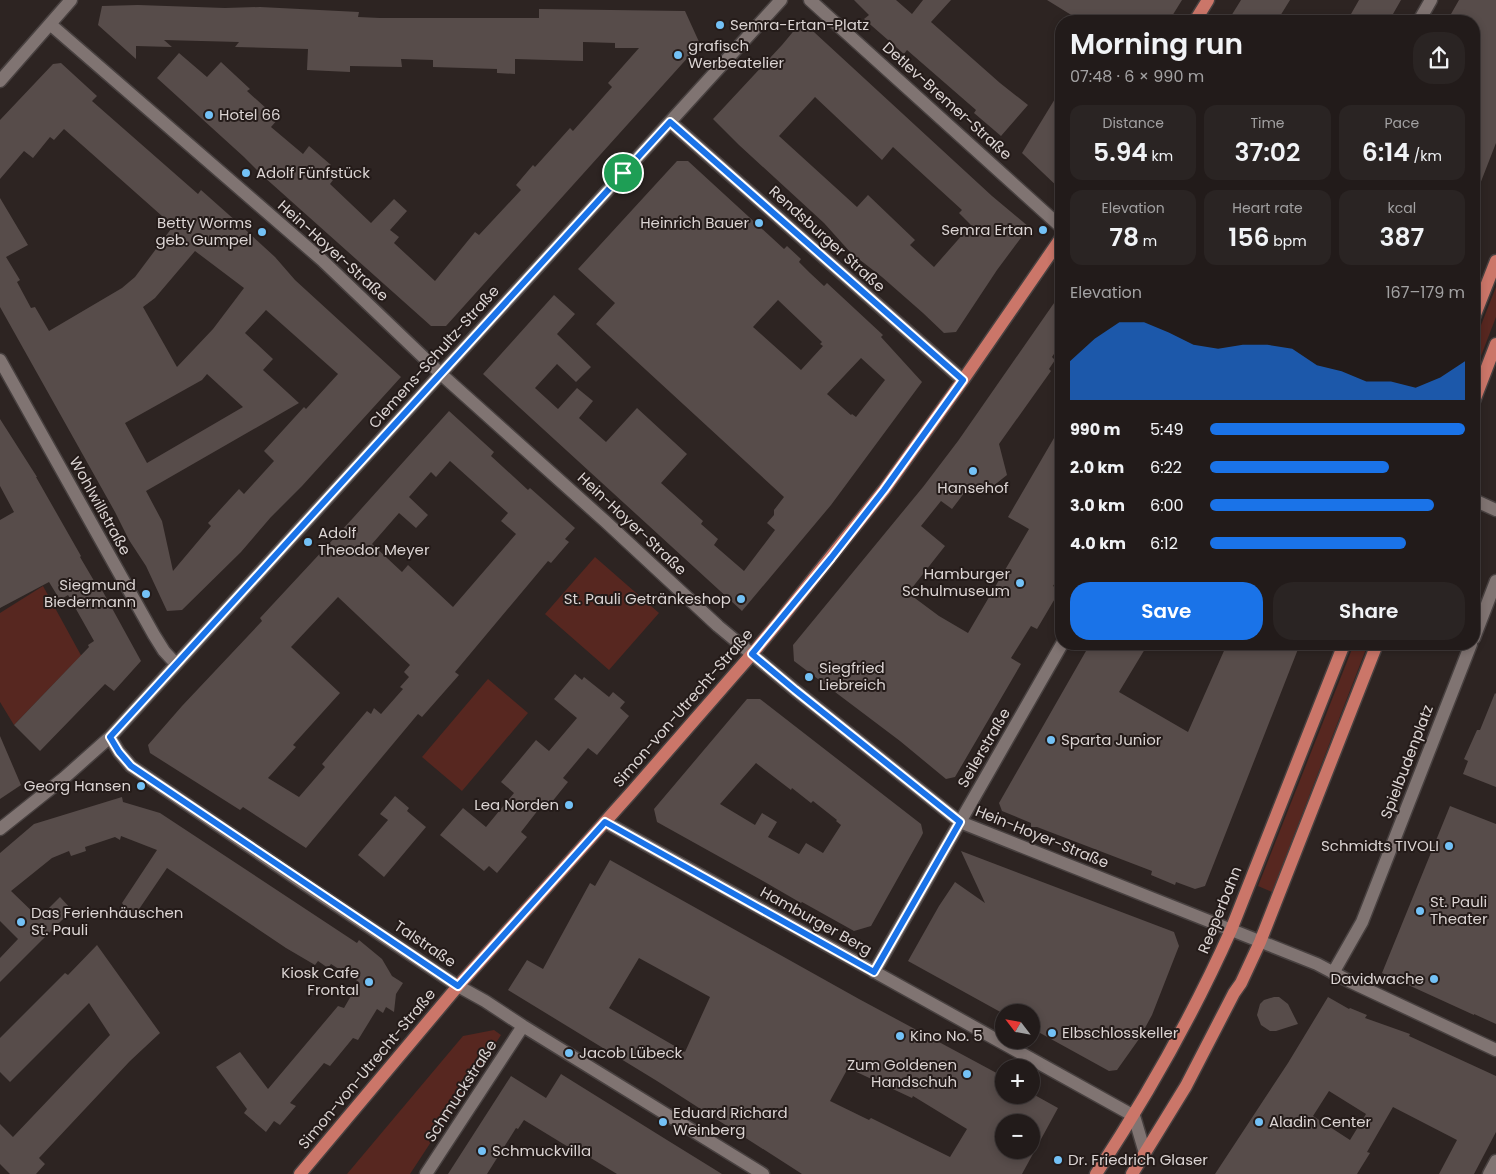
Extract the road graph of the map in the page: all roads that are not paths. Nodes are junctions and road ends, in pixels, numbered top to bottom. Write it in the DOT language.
graph roads {
  1 [pos="72,0"];
  2 [pos="781,0"];
  3 [pos="810,0"];
  4 [pos="1208,0"];
  5 [pos="1431,0"];
  6 [pos="1199,15"];
  7 [pos="1422,15"];
  8 [pos="50,24"];
  9 [pos="0,82"];
  10 [pos="670,122"];
  11 [pos="1055,221"];
  12 [pos="1055,247"];
  13 [pos="1496,261"];
  14 [pos="1480,302"];
  15 [pos="1496,344"];
  16 [pos="0,360"];
  17 [pos="440,374"];
  18 [pos="963,380"];
  19 [pos="1480,385"];
  20 [pos="1480,503"];
  21 [pos="1496,510"];
  22 [pos="1496,581"];
  23 [pos="1480,622"];
  24 [pos="1059,650"];
  25 [pos="1342,650"];
  26 [pos="1375,650"];
  27 [pos="1469,650"];
  28 [pos="752,654"];
  29 [pos="176,664"];
  30 [pos="110,737"];
  31 [pos="605,822"];
  32 [pos="960,822"];
  33 [pos="0,829"];
  34 [pos="1231,930"];
  35 [pos="1260,942"];
  36 [pos="874,972"];
  37 [pos="1333,973"];
  38 [pos="458,986"];
  39 [pos="523,1026"];
  40 [pos="1496,1050"];
  41 [pos="1134,1116"];
  42 [pos="1145,1153"];
  43 [pos="1496,1160"];
  44 [pos="300,1174"];
  45 [pos="426,1174"];
  46 [pos="763,1174"];
  47 [pos="1096,1174"];
  48 [pos="1132,1174"];
  49 [pos="1489,1174"];
  1 -- 8 [label="street"];
  2 -- 10 [label="street, Clemens-Schultz-Straße"];
  3 -- 11 [label="street, Detlev-Bremer-Straße"];
  4 -- 6 [label="main road"];
  5 -- 7 [label="street"];
  8 -- 9 [label="street"];
  8 -- 17 [label="street, Hein-Hoyer-Straße"];
  10 -- 17 [label="street, Clemens-Schultz-Straße"];
  10 -- 18 [label="street, Rendsburger Straße"];
  12 -- 18 [label="main road, Simon-von-Utrecht-Straße"];
  13 -- 14 [label="main road"];
  15 -- 19 [label="main road"];
  16 -- 29 [label="street, Wohlwillstraße"];
  17 -- 28 [label="street, Hein-Hoyer-Straße"];
  17 -- 29 [label="street, Clemens-Schultz-Straße"];
  18 -- 28 [label="main road, Simon-von-Utrecht-Straße"];
  20 -- 21 [label="street"];
  22 -- 23 [label="street"];
  24 -- 32 [label="street, Seilerstraße"];
  25 -- 34 [label="main road, Reeperbahn"];
  26 -- 35 [label="main road"];
  27 -- 37 [label="street, Spielbudenplatz"];
  28 -- 31 [label="main road, Simon-von-Utrecht-Straße"];
  28 -- 32 [label="street, Hein-Hoyer-Straße"];
  29 -- 30 [label="street, Clemens-Schultz-Straße"];
  30 -- 33 [label="street, Clemens-Schultz-Straße"];
  30 -- 38 [label="street, Talstraße"];
  31 -- 36 [label="street, Hamburger Berg"];
  31 -- 38 [label="main road, Simon-von-Utrecht-Straße"];
  32 -- 34 [label="street, Hein-Hoyer-Straße"];
  32 -- 36 [label="street, Seilerstraße"];
  34 -- 35 [label="street, Hein-Hoyer-Straße"];
  34 -- 41 [label="main road, Reeperbahn"];
  35 -- 37 [label="street, Hein-Hoyer-Straße"];
  35 -- 42 [label="main road"];
  36 -- 41 [label="street, Hamburger Berg"];
  37 -- 40 [label="street, Hein-Hoyer-Straße"];
  38 -- 39 [label="street, Talstraße"];
  38 -- 44 [label="main road, Simon-von-Utrecht-Straße"];
  39 -- 45 [label="street, Schmuckstraße"];
  39 -- 46 [label="street, Talstraße"];
  41 -- 42 [label="street"];
  41 -- 47 [label="main road, Reeperbahn"];
  42 -- 48 [label="main road"];
  43 -- 49 [label="street"];
}
